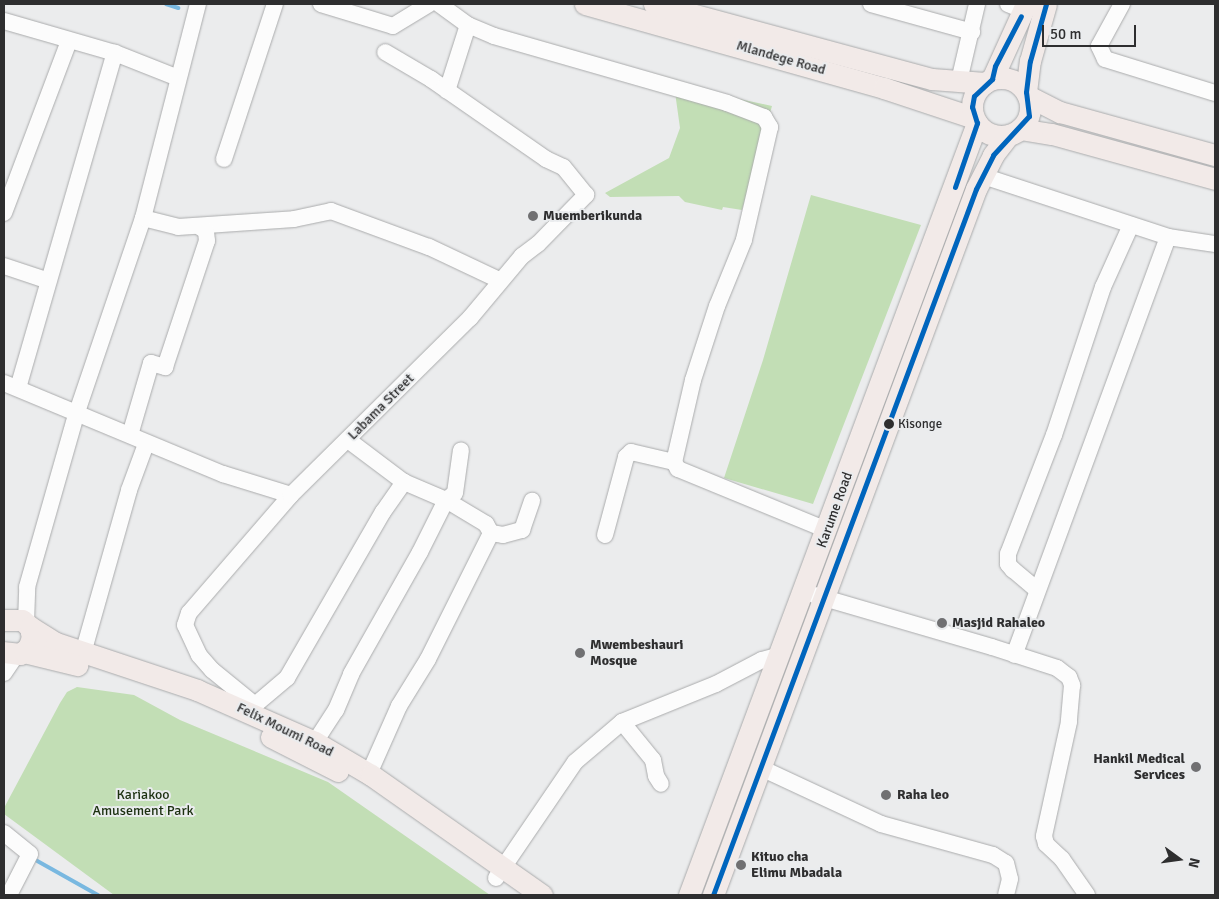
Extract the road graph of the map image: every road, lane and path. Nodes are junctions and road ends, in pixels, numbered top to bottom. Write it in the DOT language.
graph roads {
  1 [pos="198,4"];
  2 [pos="275,4"];
  3 [pos="321,4"];
  4 [pos="428,4"];
  5 [pos="439,4"];
  6 [pos="585,4"];
  7 [pos="654,4"];
  8 [pos="871,4"];
  9 [pos="976,4"];
  10 [pos="1046,4"];
  11 [pos="1122,4"];
  12 [pos="1019,6"];
  13 [pos="4,21"];
  14 [pos="685,22"];
  15 [pos="468,25"];
  16 [pos="972,32"];
  17 [pos="68,41"];
  18 [pos="385,52"];
  19 [pos="115,53"];
  20 [pos="178,78"];
  21 [pos="989,81"];
  22 [pos="959,82"];
  23 [pos="447,91"];
  24 [pos="1215,93"];
  25 [pos="1027,94"];
  26 [pos="975,121"];
  27 [pos="1014,132"];
  28 [pos="1215,155"];
  29 [pos="224,159"];
  30 [pos="983,176"];
  31 [pos="1215,179"];
  32 [pos="5,203"];
  33 [pos="143,218"];
  34 [pos="1130,225"];
  35 [pos="198,226"];
  36 [pos="1168,237"];
  37 [pos="1215,244"];
  38 [pos="4,266"];
  39 [pos="499,280"];
  40 [pos="49,281"];
  41 [pos="11,386"];
  42 [pos="77,412"];
  43 [pos="130,435"];
  44 [pos="348,440"];
  45 [pos="146,444"];
  46 [pos="462,450"];
  47 [pos="674,462"];
  48 [pos="404,482"];
  49 [pos="291,496"];
  50 [pos="446,500"];
  51 [pos="532,501"];
  52 [pos="826,530"];
  53 [pos="491,533"];
  54 [pos="605,535"];
  55 [pos="1036,589"];
  56 [pos="814,595"];
  57 [pos="17,622"];
  58 [pos="83,652"];
  59 [pos="15,653"];
  60 [pos="781,654"];
  61 [pos="1014,654"];
  62 [pos="4,674"];
  63 [pos="253,709"];
  64 [pos="622,722"];
  65 [pos="323,752"];
  66 [pos="761,768"];
  67 [pos="365,771"];
  68 [pos="661,784"];
  69 [pos="4,833"];
  70 [pos="500,873"];
  71 [pos="9,895"];
  72 [pos="520,895"];
  73 [pos="542,895"];
  74 [pos="689,895"];
  75 [pos="713,895"];
  76 [pos="1006,895"];
  77 [pos="1087,895"];
  1 -- 20 [label="street"];
  2 -- 29 [label="street"];
  3 -- 4 [label="street"];
  5 -- 15 [label="street"];
  6 -- 14 [label="main road, Mlandege Road"];
  7 -- 14 [label="main road, Mlandege Road"];
  8 -- 16 [label="street"];
  9 -- 16 [label="street"];
  10 -- 25 [label="main road"];
  11 -- 24 [label="street"];
  12 -- 21 [label="main road"];
  13 -- 17 [label="street"];
  14 -- 22 [label="main road, Mlandege Road"];
  14 -- 26 [label="main road, Mlandege Road"];
  15 -- 23 [label="street"];
  15 -- 47 [label="street"];
  16 -- 22 [label="street"];
  17 -- 19 [label="street"];
  17 -- 32 [label="street"];
  18 -- 23 [label="street"];
  19 -- 20 [label="street"];
  19 -- 40 [label="street"];
  20 -- 33 [label="street"];
  21 -- 22 [label="main road, Mlandege Road"];
  21 -- 25 [label="main road"];
  21 -- 26 [label="main road"];
  23 -- 39 [label="street, Labama Street"];
  25 -- 27 [label="main road"];
  25 -- 28 [label="main road"];
  26 -- 27 [label="main road"];
  26 -- 52 [label="main road, Karume Road"];
  27 -- 30 [label="main road, Karume Road"];
  27 -- 31 [label="main road"];
  30 -- 34 [label="street"];
  30 -- 56 [label="main road, Karume Road"];
  33 -- 35 [label="street"];
  33 -- 42 [label="street"];
  34 -- 36 [label="street"];
  34 -- 55 [label="street"];
  35 -- 39 [label="street"];
  35 -- 43 [label="street"];
  36 -- 37 [label="street"];
  36 -- 55 [label="street"];
  38 -- 40 [label="street"];
  39 -- 44 [label="street, Labama Street"];
  40 -- 41 [label="street"];
  41 -- 42 [label="street"];
  42 -- 43 [label="street"];
  42 -- 57 [label="street"];
  43 -- 45 [label="street"];
  44 -- 48 [label="street"];
  44 -- 49 [label="street, Labama Street"];
  45 -- 49 [label="street"];
  45 -- 58 [label="street"];
  46 -- 50 [label="street"];
  47 -- 52 [label="street"];
  47 -- 54 [label="street"];
  48 -- 50 [label="street"];
  48 -- 63 [label="street"];
  49 -- 63 [label="street, Labama Street"];
  50 -- 53 [label="street"];
  50 -- 65 [label="street"];
  51 -- 53 [label="street"];
  52 -- 56 [label="main road, Karume Road"];
  53 -- 67 [label="street"];
  55 -- 61 [label="street"];
  56 -- 60 [label="main road, Karume Road"];
  56 -- 61 [label="street"];
  56 -- 66 [label="main road, Karume Road"];
  57 -- 58 [label="main road, Felix Moumi Road"];
  57 -- 59 [label="main road"];
  58 -- 63 [label="main road, Felix Moumi Road"];
  59 -- 62 [label="street"];
  59 -- 65 [label="main road, Felix Moumi Road"];
  60 -- 64 [label="street"];
  60 -- 74 [label="main road, Karume Road"];
  61 -- 77 [label="street"];
  63 -- 65 [label="main road, Felix Moumi Road"];
  64 -- 68 [label="street"];
  64 -- 70 [label="street"];
  65 -- 67 [label="main road, Felix Moumi Road"];
  65 -- 70 [label="main road, Felix Moumi Road"];
  66 -- 75 [label="main road, Karume Road"];
  66 -- 76 [label="street"];
  67 -- 70 [label="main road, Felix Moumi Road"];
  69 -- 71 [label="street"];
  70 -- 72 [label="main road, Felix Moumi Road"];
  70 -- 73 [label="main road, Felix Moumi Road"];
}
